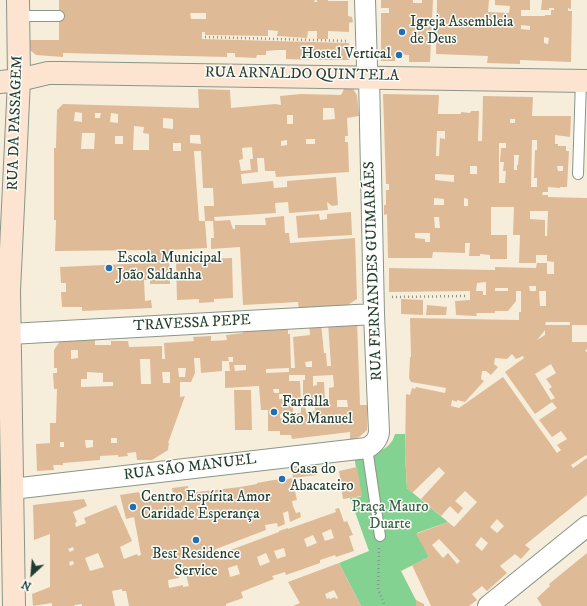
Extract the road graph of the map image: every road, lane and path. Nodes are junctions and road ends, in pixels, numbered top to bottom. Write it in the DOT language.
graph roads {
  1 [pos="365,0"];
  2 [pos="18,8"];
  3 [pos="59,16"];
  4 [pos="205,37"];
  5 [pos="366,42"];
  6 [pos="369,76"];
  7 [pos="9,81"];
  8 [pos="584,81"];
  9 [pos="578,174"];
  10 [pos="4,291"];
  11 [pos="466,296"];
  12 [pos="374,305"];
  13 [pos="10,334"];
  14 [pos="367,448"];
  15 [pos="12,489"];
  16 [pos="587,526"];
  17 [pos="380,536"];
  18 [pos="14,606"];
  19 [pos="385,606"];
  20 [pos="488,606"];
  1 -- 5 [label="street, RUA FERNANDES GUIMARÃES"];
  2 -- 3 [label="lane"];
  2 -- 7 [label="street, RUA DA PASSAGEM"];
  4 -- 5 [label="path"];
  5 -- 6 [label="street, RUA FERNANDES GUIMARÃES"];
  6 -- 7 [label="street, RUA ARNALDO QUINTELA"];
  6 -- 8 [label="street, RUA ARNALDO QUINTELA"];
  6 -- 12 [label="street, RUA FERNANDES GUIMARÃES"];
  7 -- 10 [label="street, RUA DA PASSAGEM"];
  8 -- 9 [label="lane"];
  10 -- 13 [label="street, RUA DA PASSAGEM"];
  11 -- 12 [label="path"];
  12 -- 13 [label="street, TRAVESSA PEPE"];
  12 -- 14 [label="street, RUA FERNANDES GUIMARÃES"];
  13 -- 15 [label="street, RUA DA PASSAGEM"];
  14 -- 15 [label="street, RUA SÃO MANUEL"];
  14 -- 17 [label="lane"];
  15 -- 18 [label="street, RUA DA PASSAGEM"];
  16 -- 20 [label="street"];
  17 -- 19 [label="path"];
}
